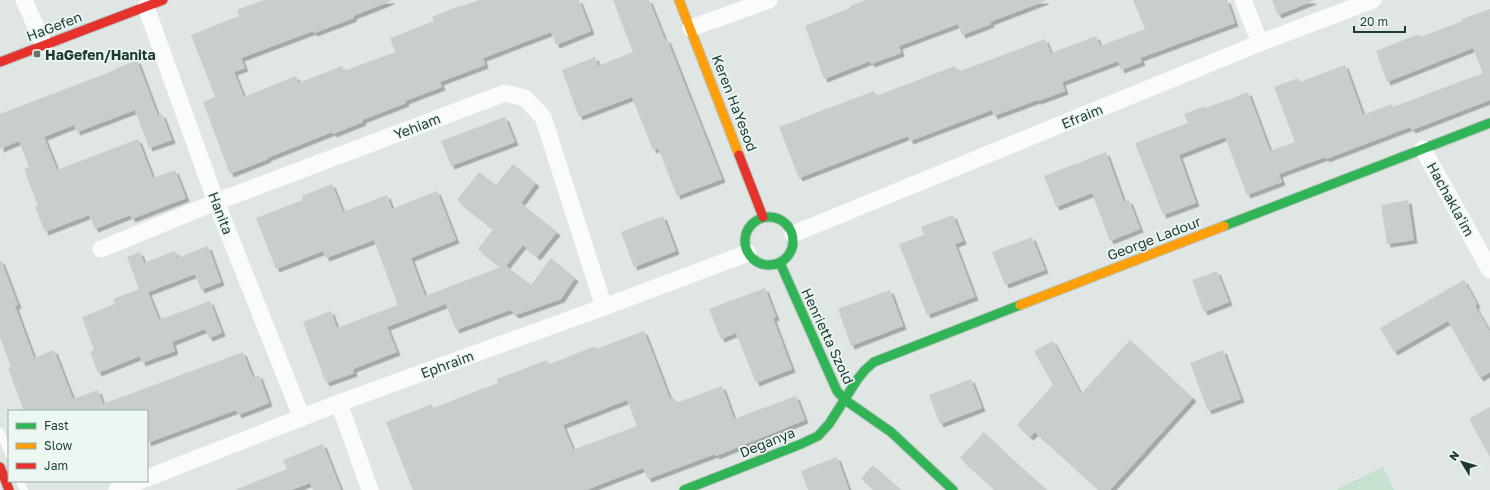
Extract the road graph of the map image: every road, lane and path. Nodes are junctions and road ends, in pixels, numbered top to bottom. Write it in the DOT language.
graph roads {
  1 [pos="24,0"];
  2 [pos="162,0"];
  3 [pos="679,0"];
  4 [pos="769,0"];
  5 [pos="1243,0"];
  6 [pos="1373,0"];
  7 [pos="146,7"];
  8 [pos="691,28"];
  9 [pos="1260,43"];
  10 [pos="44,45"];
  11 [pos="0,62"];
  12 [pos="1490,123"];
  13 [pos="1423,149"];
  14 [pos="216,202"];
  15 [pos="763,217"];
  16 [pos="793,234"];
  17 [pos="101,249"];
  18 [pos="748,253"];
  19 [pos="780,263"];
  20 [pos="1490,270"];
  21 [pos="604,307"];
  22 [pos="845,400"];
  23 [pos="339,403"];
  24 [pos="302,418"];
  25 [pos="0,432"];
  26 [pos="8,452"];
  27 [pos="0,467"];
  28 [pos="148,478"];
  29 [pos="137,482"];
  30 [pos="8,486"];
  31 [pos="14,490"];
  32 [pos="117,490"];
  33 [pos="370,490"];
  34 [pos="684,490"];
  35 [pos="953,490"];
  1 -- 10 [label="street"];
  2 -- 7 [label="main road, HaGefen"];
  3 -- 8 [label="main road, Keren HaYesod"];
  4 -- 8 [label="street"];
  5 -- 9 [label="street"];
  6 -- 9 [label="street, Efraim"];
  7 -- 10 [label="main road, HaGefen"];
  7 -- 14 [label="street, Hanita"];
  8 -- 15 [label="main road, Keren HaYesod"];
  9 -- 16 [label="street, Efraim"];
  10 -- 11 [label="main road, HaGefen"];
  12 -- 13 [label="main road, George Ladour"];
  13 -- 20 [label="street, Hachakla'im"];
  13 -- 22 [label="main road, George Ladour"];
  14 -- 17 [label="street, Yehiam"];
  14 -- 21 [label="street, Yehiam"];
  14 -- 24 [label="street, Hanita"];
  15 -- 16 [label="main road"];
  15 -- 18 [label="main road"];
  16 -- 19 [label="main road"];
  18 -- 19 [label="main road"];
  18 -- 21 [label="street, Ephraim"];
  19 -- 22 [label="main road, Henrietta Szold"];
  21 -- 23 [label="street, Ephraim"];
  22 -- 34 [label="main road, Deganya"];
  22 -- 35 [label="main road, Henrietta Szold"];
  23 -- 24 [label="street, Ephraim"];
  23 -- 33 [label="street"];
  24 -- 28 [label="street, Ephraim"];
  25 -- 26 [label="lane"];
  27 -- 30 [label="main road"];
  29 -- 32 [label="street"];
  30 -- 31 [label="main road"];
}
